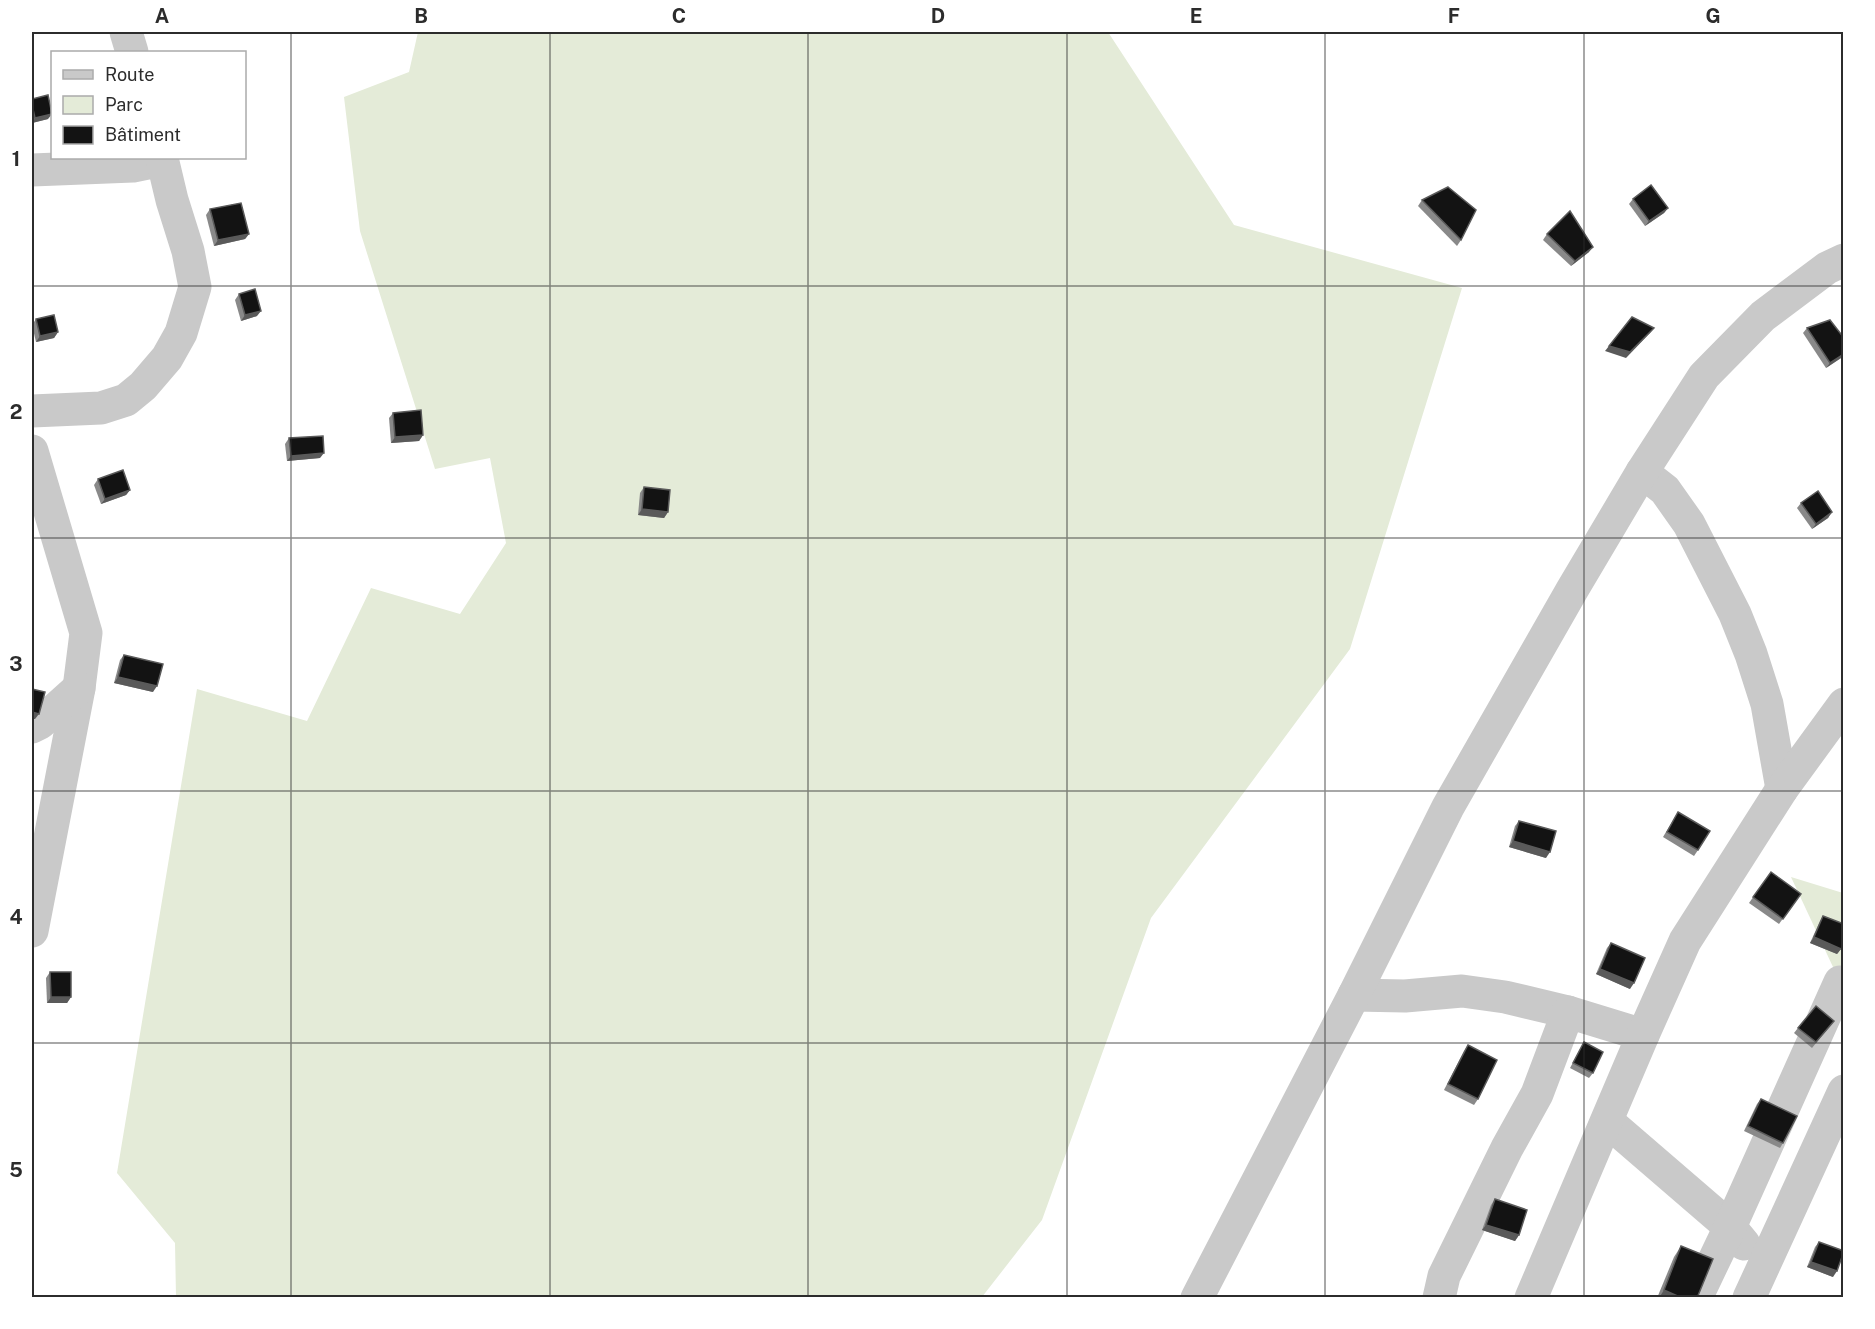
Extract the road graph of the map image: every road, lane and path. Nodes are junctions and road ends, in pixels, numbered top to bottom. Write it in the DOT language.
graph roads {
  1 [pos="126,32"];
  2 [pos="132,51"];
  3 [pos="162,159"];
  4 [pos="32,170"];
  5 [pos="1844,260"];
  6 [pos="32,411"];
  7 [pos="32,451"];
  8 [pos="1642,472"];
  9 [pos="80,688"];
  10 [pos="1844,704"];
  11 [pos="32,727"];
  12 [pos="1782,789"];
  13 [pos="32,931"];
  14 [pos="1840,981"];
  15 [pos="1354,995"];
  16 [pos="1568,1012"];
  17 [pos="1643,1035"];
  18 [pos="1844,1091"];
  19 [pos="1607,1121"];
  20 [pos="1730,1227"];
  21 [pos="1763,1266"];
  22 [pos="1197,1298"];
  23 [pos="1439,1298"];
  24 [pos="1531,1298"];
  25 [pos="1696,1298"];
  26 [pos="1749,1298"];
  1 -- 2 [label="street"];
  3 -- 4 [label="street"];
  3 -- 6 [label="street"];
  5 -- 8 [label="street"];
  7 -- 9 [label="street"];
  8 -- 12 [label="street"];
  8 -- 15 [label="street"];
  9 -- 11 [label="street"];
  9 -- 13 [label="street"];
  10 -- 12 [label="street"];
  12 -- 17 [label="street"];
  14 -- 20 [label="street"];
  15 -- 16 [label="street"];
  15 -- 22 [label="street"];
  16 -- 17 [label="street"];
  16 -- 23 [label="street"];
  17 -- 19 [label="street"];
  18 -- 21 [label="street"];
  19 -- 20 [label="street"];
  19 -- 24 [label="street"];
  20 -- 21 [label="street"];
  20 -- 25 [label="street"];
  21 -- 26 [label="street"];
}
